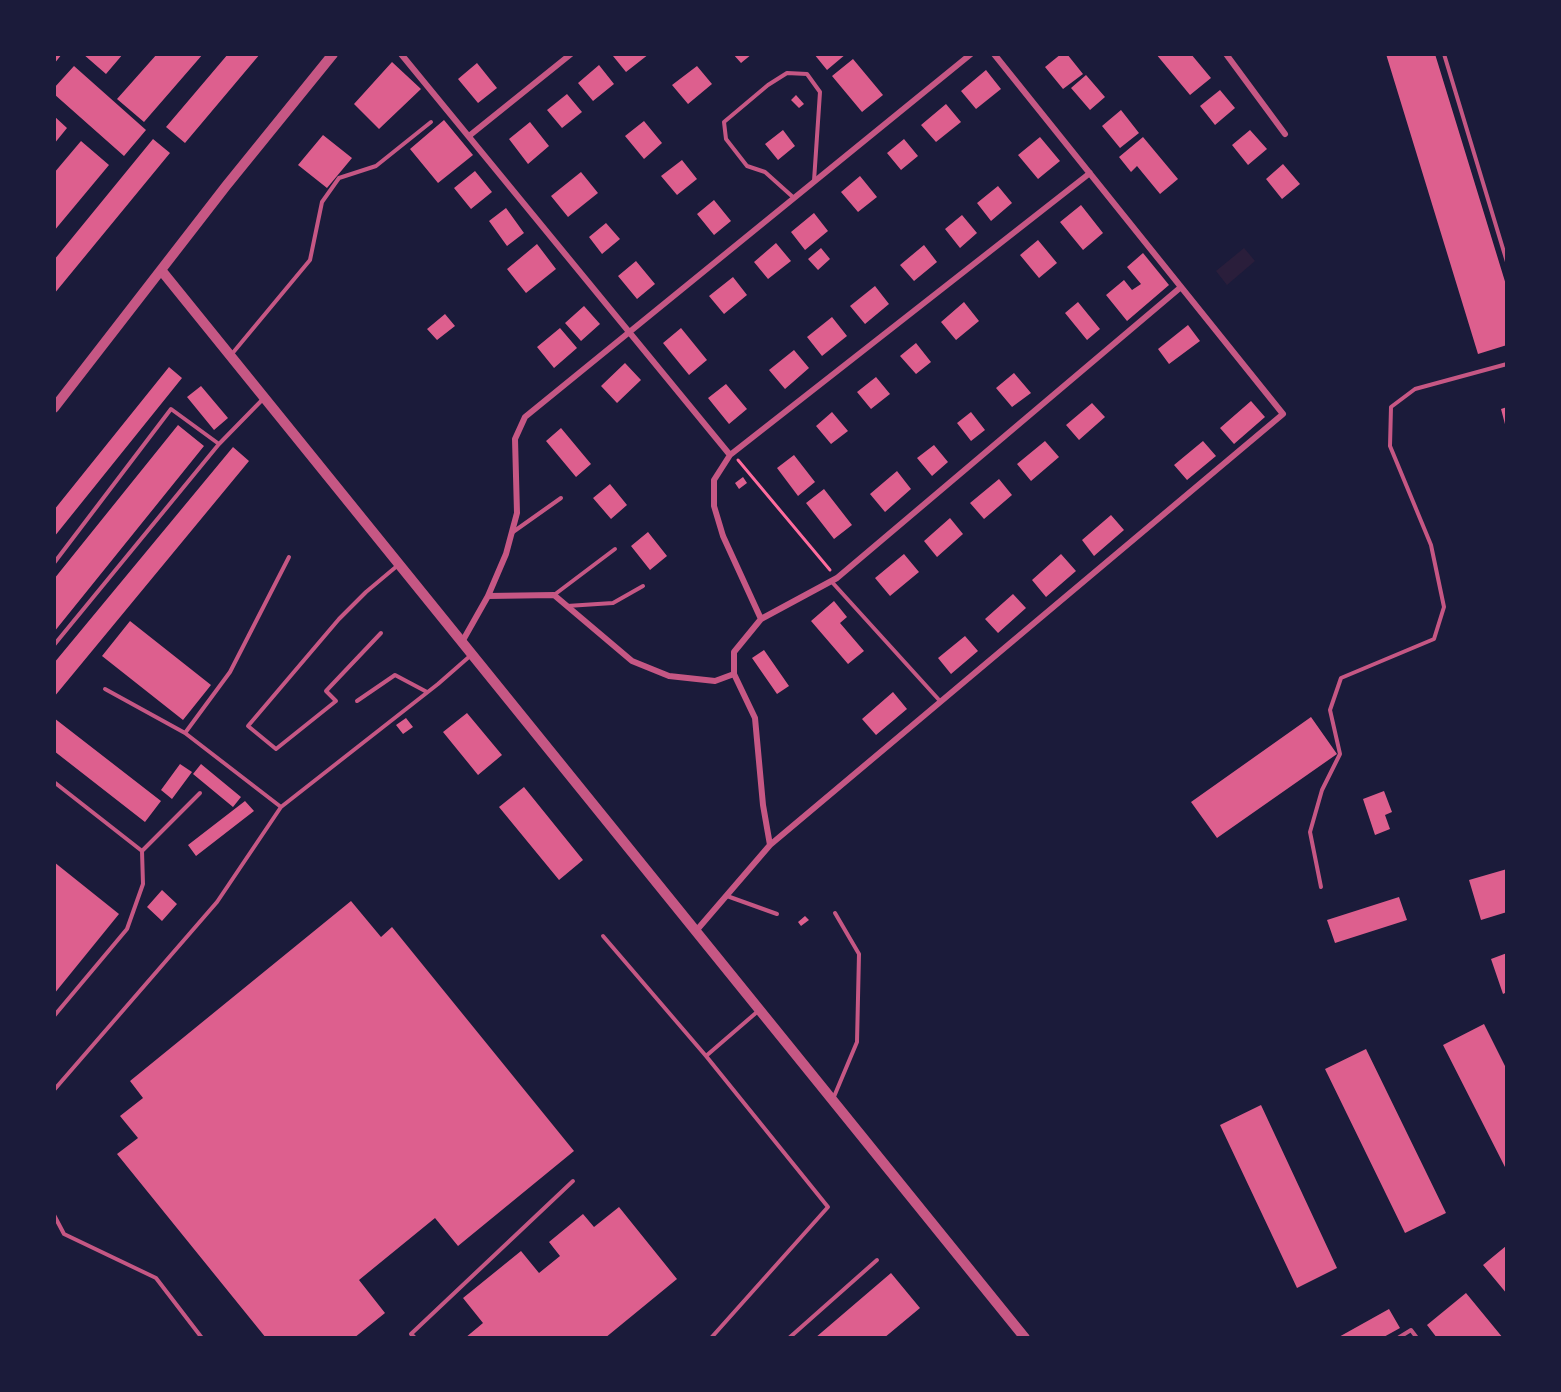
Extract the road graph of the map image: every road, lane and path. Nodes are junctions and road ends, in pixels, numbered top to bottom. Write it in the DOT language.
graph roads {
  1 [pos="333,54"];
  2 [pos="401,54"];
  3 [pos="571,54"];
  4 [pos="971,54"];
  5 [pos="994,54"];
  6 [pos="1226,54"];
  7 [pos="1444,54"];
  8 [pos="431,122"];
  9 [pos="1285,134"];
  10 [pos="469,136"];
  11 [pos="1090,173"];
  12 [pos="814,182"];
  13 [pos="794,198"];
  14 [pos="1507,262"];
  15 [pos="161,270"];
  16 [pos="1181,287"];
  17 [pos="629,332"];
  18 [pos="230,356"];
  19 [pos="1507,364"];
  20 [pos="264,398"];
  21 [pos="54,408"];
  22 [pos="219,444"];
  23 [pos="731,454"];
  24 [pos="561,498"];
  25 [pos="512,533"];
  26 [pos="615,549"];
  27 [pos="289,557"];
  28 [pos="54,563"];
  29 [pos="399,565"];
  30 [pos="834,580"];
  31 [pos="643,586"];
  32 [pos="554,595"];
  33 [pos="488,596"];
  34 [pos="566,606"];
  35 [pos="761,619"];
  36 [pos="381,633"];
  37 [pos="462,642"];
  38 [pos="54,645"];
  39 [pos="472,654"];
  40 [pos="734,674"];
  41 [pos="105,689"];
  42 [pos="427,692"];
  43 [pos="357,701"];
  44 [pos="941,702"];
  45 [pos="185,733"];
  46 [pos="54,782"];
  47 [pos="200,793"];
  48 [pos="281,807"];
  49 [pos="770,845"];
  50 [pos="141,850"];
  51 [pos="1322,887"];
  52 [pos="727,896"];
  53 [pos="835,913"];
  54 [pos="777,914"];
  55 [pos="696,931"];
  56 [pos="603,936"];
  57 [pos="760,1010"];
  58 [pos="54,1016"];
  59 [pos="706,1056"];
  60 [pos="54,1090"];
  61 [pos="833,1100"];
  62 [pos="573,1182"];
  63 [pos="54,1215"];
  64 [pos="877,1260"];
  65 [pos="202,1338"];
  66 [pos="416,1338"];
  67 [pos="711,1338"];
  68 [pos="789,1338"];
  69 [pos="1025,1338"];
  70 [pos="1398,1338"];
  71 [pos="1417,1338"];
  1 -- 15 [label="street"];
  2 -- 10 [label="street"];
  3 -- 10 [label="street"];
  4 -- 12 [label="street"];
  5 -- 11 [label="street"];
  6 -- 9 [label="street"];
  7 -- 14 [label="lane"];
  8 -- 18 [label="lane"];
  10 -- 17 [label="street"];
  11 -- 16 [label="street"];
  11 -- 23 [label="street"];
  12 -- 13 [label="street"];
  12 -- 13 [label="lane"];
  13 -- 17 [label="street"];
  15 -- 18 [label="street"];
  15 -- 21 [label="street"];
  16 -- 30 [label="street"];
  16 -- 44 [label="street"];
  17 -- 23 [label="street"];
  17 -- 25 [label="street"];
  18 -- 20 [label="street"];
  19 -- 51 [label="lane"];
  20 -- 22 [label="lane"];
  20 -- 29 [label="street"];
  22 -- 28 [label="lane"];
  22 -- 38 [label="lane"];
  23 -- 30 [label="path"];
  23 -- 35 [label="street"];
  24 -- 25 [label="lane"];
  25 -- 33 [label="street"];
  26 -- 32 [label="lane"];
  27 -- 45 [label="lane"];
  29 -- 36 [label="lane"];
  29 -- 37 [label="street"];
  30 -- 35 [label="street"];
  30 -- 44 [label="lane"];
  31 -- 34 [label="lane"];
  32 -- 33 [label="street"];
  32 -- 34 [label="street"];
  33 -- 37 [label="street"];
  34 -- 40 [label="street"];
  35 -- 40 [label="street"];
  37 -- 39 [label="street"];
  39 -- 42 [label="lane"];
  39 -- 55 [label="street"];
  40 -- 49 [label="street"];
  41 -- 45 [label="lane"];
  42 -- 43 [label="lane"];
  42 -- 48 [label="lane"];
  44 -- 49 [label="street"];
  45 -- 48 [label="lane"];
  46 -- 50 [label="lane"];
  47 -- 50 [label="lane"];
  48 -- 60 [label="lane"];
  49 -- 52 [label="street"];
  50 -- 58 [label="lane"];
  52 -- 54 [label="lane"];
  52 -- 55 [label="street"];
  53 -- 61 [label="lane"];
  55 -- 57 [label="street"];
  56 -- 59 [label="lane"];
  57 -- 59 [label="lane"];
  57 -- 61 [label="street"];
  59 -- 67 [label="lane"];
  61 -- 69 [label="street"];
  62 -- 66 [label="lane"];
  63 -- 65 [label="lane"];
  64 -- 68 [label="lane"];
  70 -- 71 [label="lane"];
}
